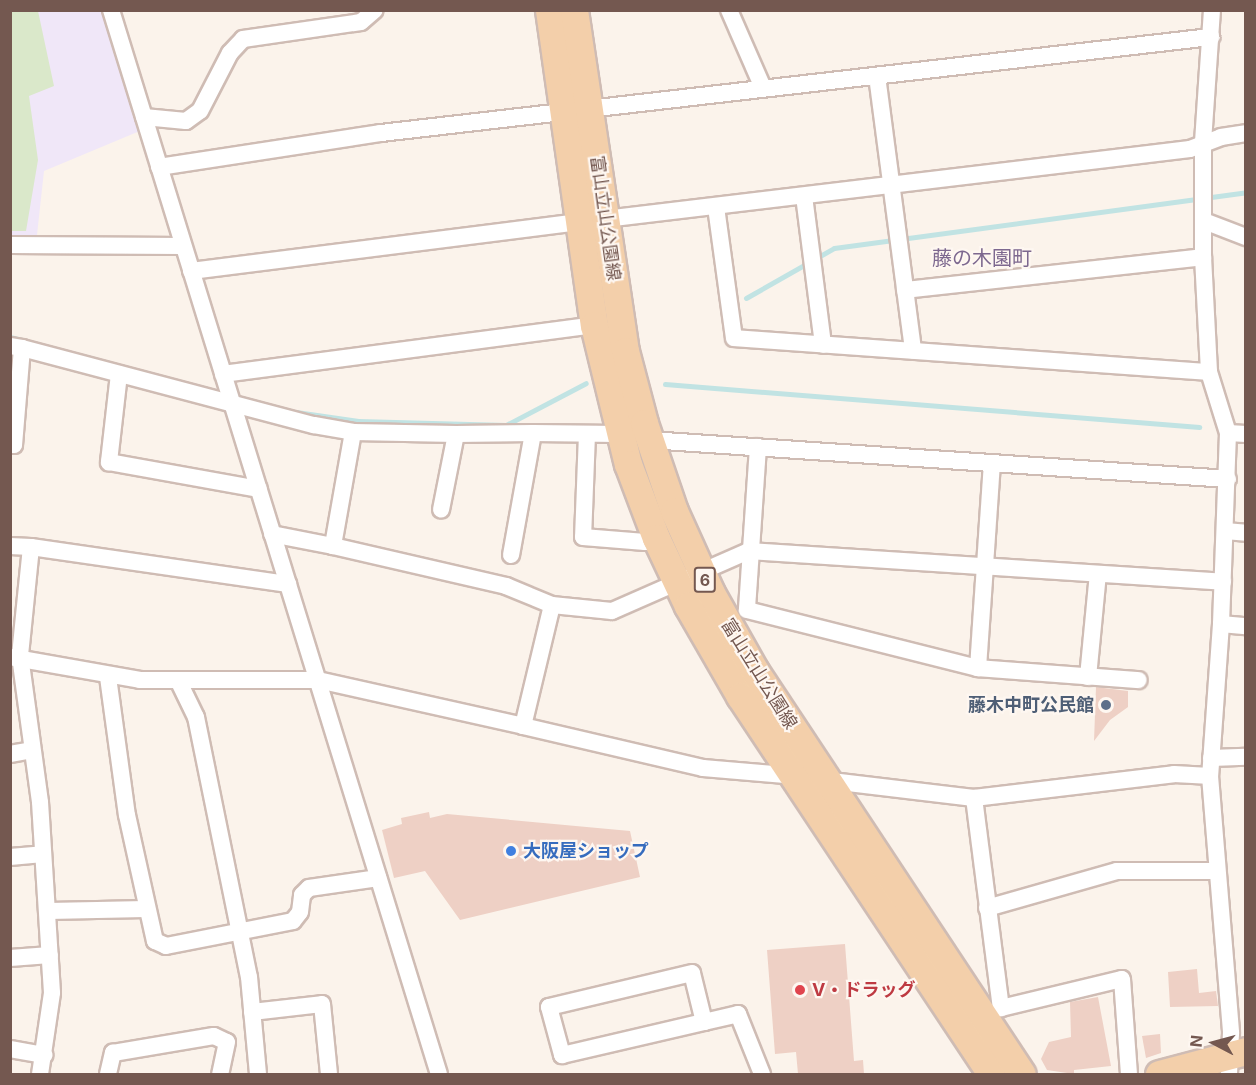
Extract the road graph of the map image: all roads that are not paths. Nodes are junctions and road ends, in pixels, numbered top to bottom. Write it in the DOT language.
graph roads {
  1 [pos="111,10"];
  2 [pos="375,10"];
  3 [pos="549,10"];
  4 [pos="574,10"];
  5 [pos="729,10"];
  6 [pos="1212,10"];
  7 [pos="1210,37"];
  8 [pos="877,76"];
  9 [pos="763,88"];
  10 [pos="576,112"];
  11 [pos="144,117"];
  12 [pos="1245,133"];
  13 [pos="1203,143"];
  14 [pos="159,167"];
  15 [pos="890,185"];
  16 [pos="804,196"];
  17 [pos="716,207"];
  18 [pos="592,221"];
  19 [pos="1204,221"];
  20 [pos="1245,237"];
  21 [pos="10,244"];
  22 [pos="183,246"];
  23 [pos="1203,257"];
  24 [pos="191,271"];
  25 [pos="905,290"];
  26 [pos="594,325"];
  27 [pos="823,345"];
  28 [pos="16,347"];
  29 [pos="913,351"];
  30 [pos="1209,372"];
  31 [pos="119,374"];
  32 [pos="223,374"];
  33 [pos="232,404"];
  34 [pos="353,432"];
  35 [pos="533,433"];
  36 [pos="1228,433"];
  37 [pos="587,434"];
  38 [pos="620,434"];
  39 [pos="1245,434"];
  40 [pos="456,435"];
  41 [pos="649,440"];
  42 [pos="10,445"];
  43 [pos="758,447"];
  44 [pos="992,463"];
  45 [pos="1228,479"];
  46 [pos="258,489"];
  47 [pos="441,510"];
  48 [pos="1225,531"];
  49 [pos="1245,533"];
  50 [pos="272,534"];
  51 [pos="656,538"];
  52 [pos="10,546"];
  53 [pos="333,546"];
  54 [pos="31,547"];
  55 [pos="749,551"];
  56 [pos="511,555"];
  57 [pos="987,567"];
  58 [pos="1098,574"];
  59 [pos="688,577"];
  60 [pos="1223,582"];
  61 [pos="288,585"];
  62 [pos="552,605"];
  63 [pos="1221,624"];
  64 [pos="1245,626"];
  65 [pos="15,656"];
  66 [pos="978,669"];
  67 [pos="1088,676"];
  68 [pos="108,677"];
  69 [pos="178,680"];
  70 [pos="318,680"];
  71 [pos="1139,680"];
  72 [pos="523,726"];
  73 [pos="32,750"];
  74 [pos="10,754"];
  75 [pos="1245,757"];
  76 [pos="1211,758"];
  77 [pos="794,776"];
  78 [pos="1209,776"];
  79 [pos="826,780"];
  80 [pos="974,798"];
  81 [pos="44,854"];
  82 [pos="10,857"];
  83 [pos="1217,871"];
  84 [pos="378,878"];
  85 [pos="987,908"];
  86 [pos="146,909"];
  87 [pos="48,911"];
  88 [pos="240,932"];
  89 [pos="50,955"];
  90 [pos="10,958"];
  91 [pos="252,1012"];
  92 [pos="705,1022"];
  93 [pos="10,1049"];
  94 [pos="44,1055"];
  95 [pos="1234,1060"];
  96 [pos="40,1074"];
  97 [pos="108,1074"];
  98 [pos="220,1074"];
  99 [pos="258,1074"];
  100 [pos="328,1074"];
  101 [pos="439,1074"];
  102 [pos="762,1074"];
  103 [pos="991,1074"];
  104 [pos="1022,1074"];
  105 [pos="1129,1074"];
  106 [pos="1159,1074"];
  1 -- 11 [label="street"];
  2 -- 11 [label="street"];
  3 -- 10 [label="main road, 富山立山公園線 / 6"];
  4 -- 10 [label="main road, 富山立山公園線 / 6"];
  5 -- 9 [label="street"];
  6 -- 7 [label="street"];
  7 -- 8 [label="street"];
  7 -- 13 [label="street"];
  8 -- 9 [label="street"];
  8 -- 15 [label="street"];
  9 -- 10 [label="street"];
  10 -- 14 [label="street"];
  10 -- 18 [label="main road, 富山立山公園線 / 6"];
  11 -- 14 [label="street"];
  12 -- 13 [label="street"];
  13 -- 15 [label="street"];
  13 -- 19 [label="street"];
  14 -- 22 [label="street"];
  15 -- 16 [label="street"];
  15 -- 25 [label="street"];
  16 -- 17 [label="street"];
  16 -- 27 [label="street"];
  17 -- 18 [label="street"];
  17 -- 27 [label="street"];
  18 -- 24 [label="street"];
  18 -- 26 [label="main road, 富山立山公園線 / 6"];
  18 -- 41 [label="main road, 富山立山公園線 / 6"];
  19 -- 20 [label="street"];
  19 -- 23 [label="street"];
  21 -- 22 [label="street"];
  22 -- 24 [label="street"];
  23 -- 25 [label="street"];
  23 -- 30 [label="street"];
  24 -- 32 [label="street"];
  25 -- 29 [label="street"];
  26 -- 32 [label="street"];
  26 -- 38 [label="main road, 富山立山公園線 / 6"];
  27 -- 29 [label="street"];
  28 -- 31 [label="street"];
  28 -- 42 [label="street"];
  29 -- 30 [label="street"];
  30 -- 36 [label="street"];
  31 -- 33 [label="street"];
  31 -- 46 [label="street"];
  32 -- 33 [label="street"];
  33 -- 34 [label="street"];
  33 -- 46 [label="street"];
  34 -- 40 [label="street"];
  34 -- 53 [label="street"];
  35 -- 37 [label="street"];
  35 -- 40 [label="street"];
  35 -- 56 [label="street"];
  36 -- 39 [label="street"];
  36 -- 45 [label="street"];
  37 -- 38 [label="street"];
  37 -- 51 [label="street"];
  38 -- 51 [label="main road, 富山立山公園線 / 6"];
  40 -- 47 [label="street"];
  41 -- 43 [label="street"];
  41 -- 59 [label="main road, 富山立山公園線 / 6"];
  43 -- 44 [label="street"];
  43 -- 55 [label="street"];
  44 -- 45 [label="street"];
  44 -- 57 [label="street"];
  45 -- 48 [label="street"];
  46 -- 50 [label="street"];
  48 -- 49 [label="street"];
  48 -- 60 [label="street"];
  50 -- 53 [label="street"];
  50 -- 61 [label="street"];
  51 -- 59 [label="main road, 富山立山公園線 / 6"];
  52 -- 54 [label="street"];
  53 -- 62 [label="street"];
  54 -- 61 [label="street"];
  54 -- 65 [label="street"];
  55 -- 57 [label="street"];
  55 -- 59 [label="street"];
  55 -- 66 [label="street"];
  57 -- 58 [label="street"];
  57 -- 66 [label="street"];
  58 -- 60 [label="street"];
  58 -- 67 [label="street"];
  59 -- 62 [label="street"];
  59 -- 77 [label="main road, 富山立山公園線 / 6"];
  59 -- 79 [label="main road, 富山立山公園線 / 6"];
  60 -- 63 [label="street"];
  61 -- 70 [label="street"];
  62 -- 72 [label="street"];
  63 -- 64 [label="street"];
  63 -- 76 [label="street"];
  65 -- 68 [label="street"];
  65 -- 73 [label="street"];
  66 -- 67 [label="street"];
  67 -- 71 [label="street"];
  68 -- 69 [label="street"];
  68 -- 86 [label="street"];
  69 -- 70 [label="street"];
  69 -- 88 [label="street"];
  70 -- 72 [label="street"];
  70 -- 84 [label="street"];
  72 -- 77 [label="street"];
  73 -- 74 [label="street"];
  73 -- 81 [label="street"];
  75 -- 76 [label="street"];
  76 -- 78 [label="street"];
  77 -- 79 [label="street"];
  77 -- 103 [label="main road, 富山立山公園線 / 6"];
  78 -- 80 [label="street"];
  78 -- 83 [label="street"];
  79 -- 80 [label="street"];
  79 -- 104 [label="main road, 富山立山公園線 / 6"];
  80 -- 85 [label="street"];
  81 -- 82 [label="street"];
  81 -- 87 [label="street"];
  83 -- 85 [label="street"];
  83 -- 95 [label="street"];
  84 -- 88 [label="street"];
  84 -- 101 [label="street"];
  85 -- 105 [label="street"];
  86 -- 87 [label="street"];
  86 -- 88 [label="street"];
  87 -- 89 [label="street"];
  88 -- 91 [label="street"];
  89 -- 90 [label="street"];
  89 -- 94 [label="street"];
  91 -- 99 [label="street"];
  91 -- 100 [label="street"];
  92 -- 92 [label="street"];
  92 -- 102 [label="street"];
  93 -- 94 [label="street"];
  94 -- 96 [label="street"];
  95 -- 106 [label="main road"];
  97 -- 98 [label="street"];
}
